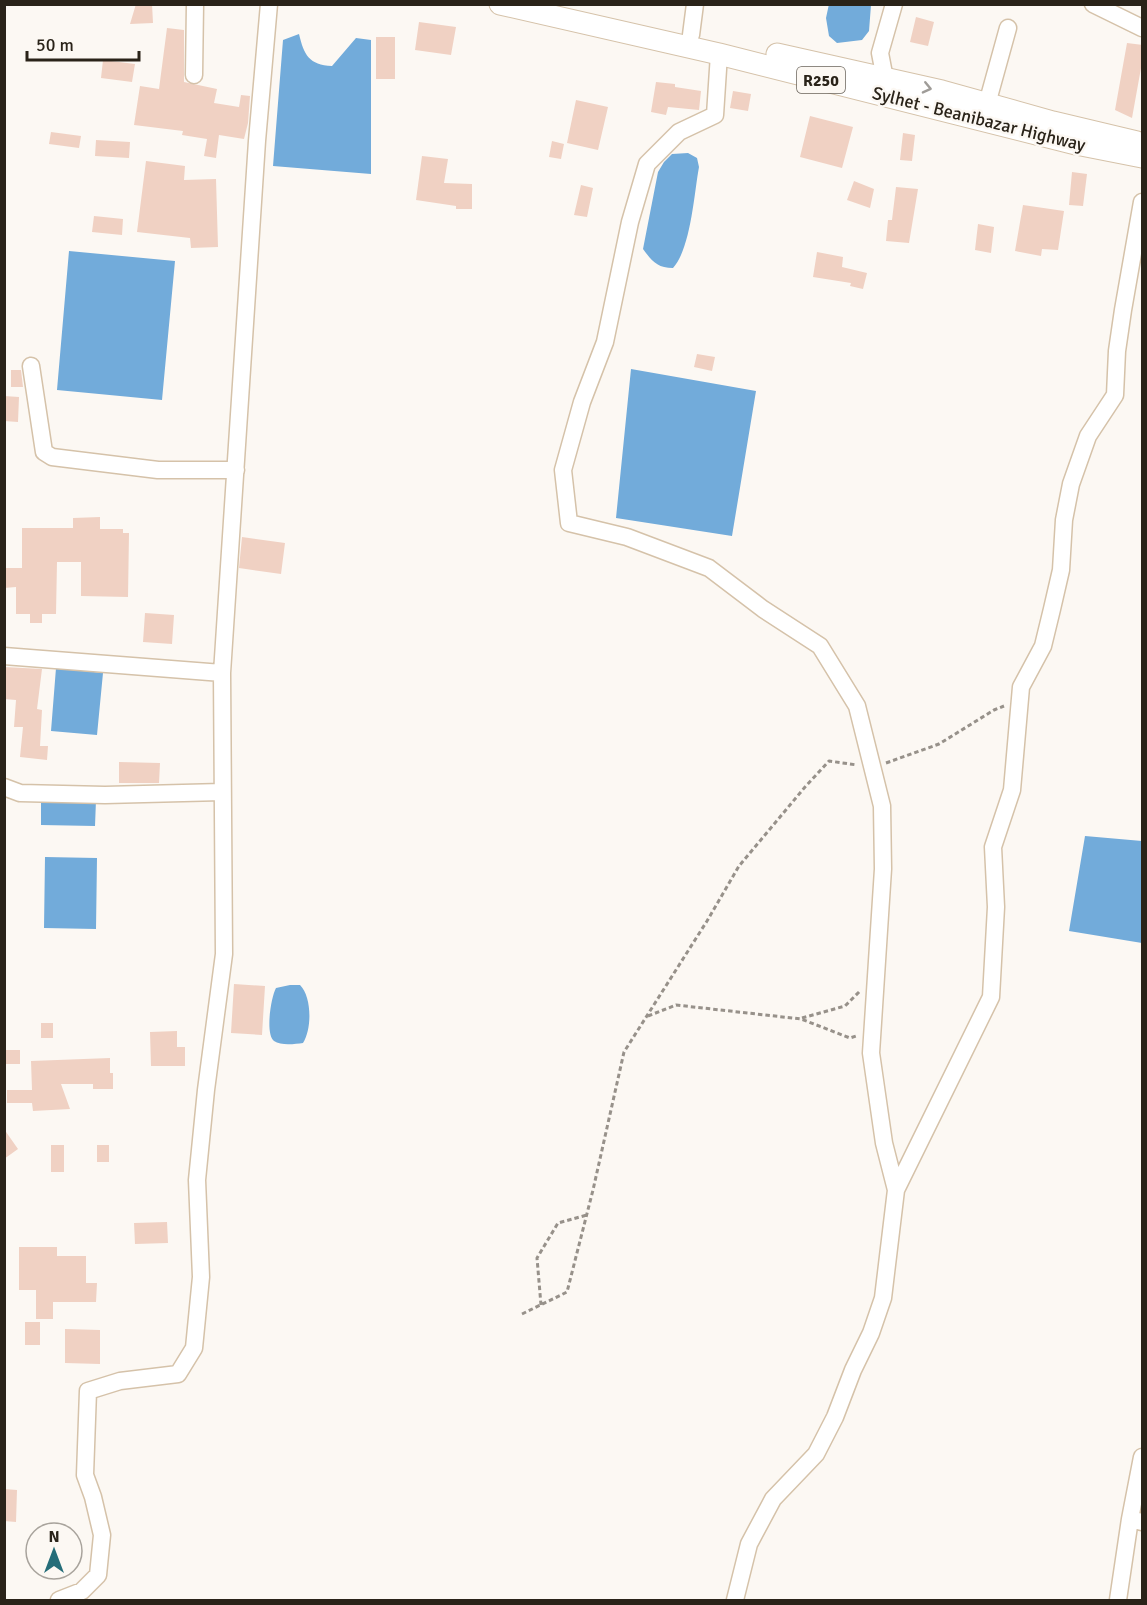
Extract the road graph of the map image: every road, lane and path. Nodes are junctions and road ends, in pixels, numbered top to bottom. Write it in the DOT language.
graph roads {
  1 [pos="195,4"];
  2 [pos="269,4"];
  3 [pos="500,4"];
  4 [pos="563,4"];
  5 [pos="695,4"];
  6 [pos="894,4"];
  7 [pos="1093,4"];
  8 [pos="1008,28"];
  9 [pos="1143,28"];
  10 [pos="692,35"];
  11 [pos="719,54"];
  12 [pos="194,75"];
  13 [pos="885,79"];
  14 [pos="987,104"];
  15 [pos="1143,143"];
  16 [pos="1143,157"];
  17 [pos="1143,202"];
  18 [pos="31,366"];
  19 [pos="236,470"];
  20 [pos="4,656"];
  21 [pos="222,673"];
  22 [pos="1020,700"];
  23 [pos="872,768"];
  24 [pos="4,787"];
  25 [pos="222,792"];
  26 [pos="877,976"];
  27 [pos="646,1017"];
  28 [pos="801,1019"];
  29 [pos="873,1030"];
  30 [pos="896,1190"];
  31 [pos="587,1215"];
  32 [pos="541,1305"];
  33 [pos="522,1314"];
  34 [pos="1143,1456"];
  35 [pos="1136,1520"];
  36 [pos="59,1600"];
  37 [pos="735,1600"];
  38 [pos="1118,1600"];
  1 -- 12 [label="street"];
  2 -- 19 [label="street"];
  3 -- 11 [label="main road, Sylhet - Beanibazar Highway / R250"];
  4 -- 10 [label="main road, Sylhet - Beanibazar Highway / R250"];
  5 -- 10 [label="street"];
  6 -- 13 [label="street"];
  7 -- 9 [label="street"];
  8 -- 14 [label="street"];
  10 -- 13 [label="main road, Sylhet - Beanibazar Highway / R250"];
  11 -- 16 [label="main road, Sylhet - Beanibazar Highway / R250"];
  11 -- 23 [label="street"];
  13 -- 14 [label="main road, Sylhet - Beanibazar Highway / R250, one-way"];
  14 -- 15 [label="main road, Sylhet - Beanibazar Highway / R250"];
  17 -- 22 [label="street"];
  18 -- 19 [label="street"];
  19 -- 21 [label="street"];
  20 -- 21 [label="street"];
  21 -- 25 [label="street"];
  22 -- 23 [label="path"];
  22 -- 30 [label="street"];
  23 -- 26 [label="street"];
  23 -- 27 [label="path"];
  24 -- 25 [label="street"];
  25 -- 36 [label="street"];
  26 -- 28 [label="path"];
  26 -- 29 [label="street"];
  27 -- 28 [label="path"];
  27 -- 31 [label="path"];
  28 -- 29 [label="path"];
  29 -- 30 [label="street"];
  30 -- 37 [label="street"];
  31 -- 32 [label="path"];
  31 -- 32 [label="path"];
  32 -- 33 [label="path"];
  34 -- 35 [label="street"];
  35 -- 38 [label="street"];
}
